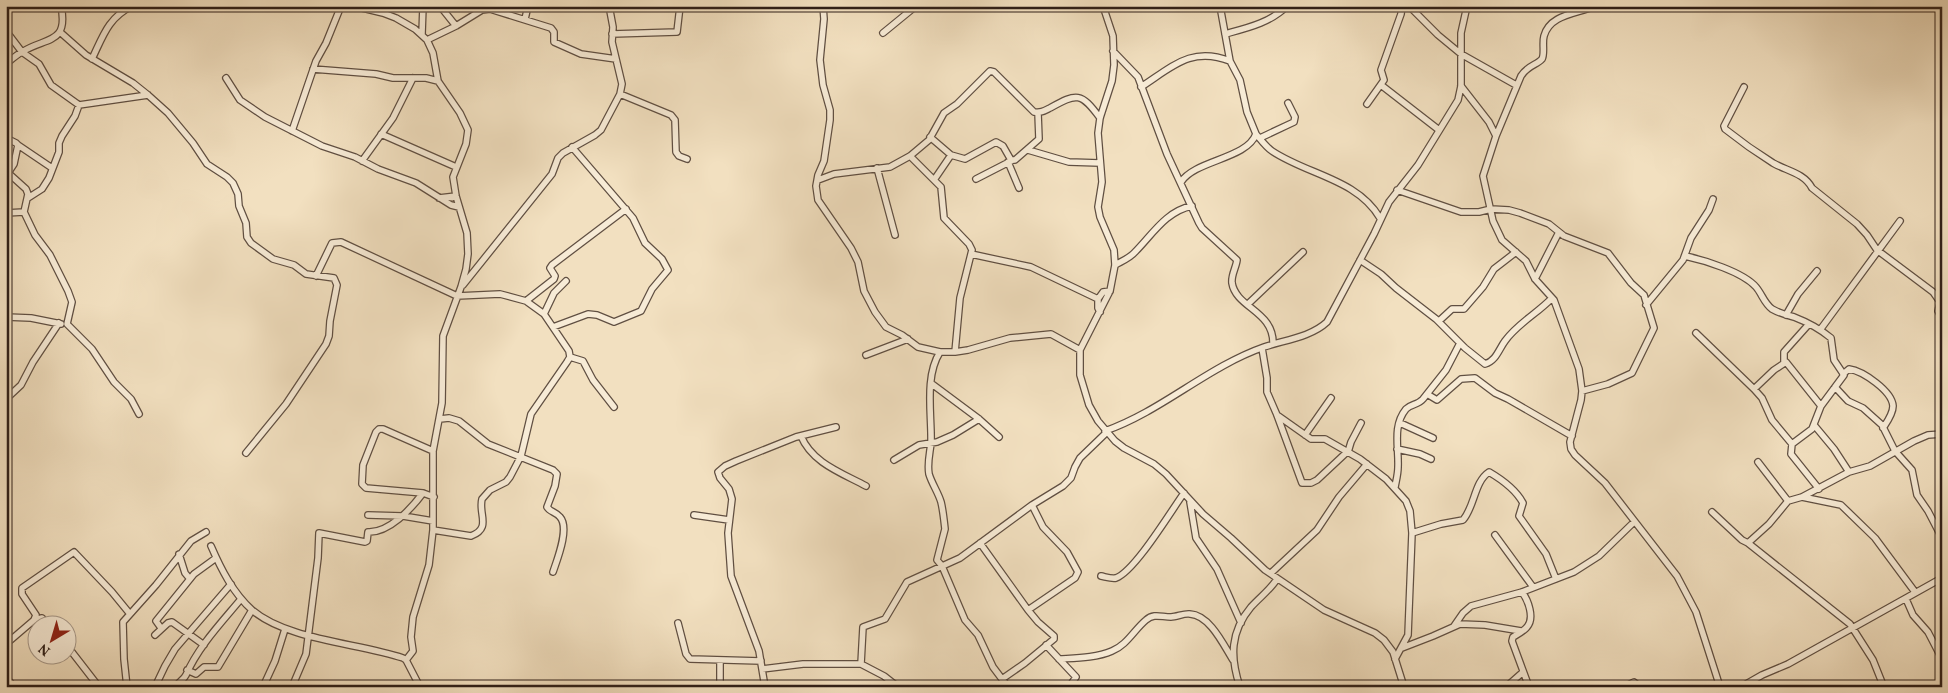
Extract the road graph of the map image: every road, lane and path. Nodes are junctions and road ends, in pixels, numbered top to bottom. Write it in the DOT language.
graph roads {
  1 [pos="61,6"];
  2 [pos="132,6"];
  3 [pos="343,6"];
  4 [pos="354,6"];
  5 [pos="423,6"];
  6 [pos="440,6"];
  7 [pos="528,6"];
  8 [pos="611,6"];
  9 [pos="680,6"];
  10 [pos="823,6"];
  11 [pos="916,6"];
  12 [pos="1103,6"];
  13 [pos="1220,6"];
  14 [pos="1287,6"];
  15 [pos="1402,6"];
  16 [pos="1409,6"];
  17 [pos="1467,6"];
  18 [pos="1595,6"];
  19 [pos="525,19"];
  20 [pos="456,26"];
  21 [pos="6,31"];
  22 [pos="60,32"];
  23 [pos="883,33"];
  24 [pos="422,34"];
  25 [pos="612,34"];
  26 [pos="1225,34"];
  27 [pos="427,40"];
  28 [pos="1113,51"];
  29 [pos="22,52"];
  30 [pos="1460,54"];
  31 [pos="92,59"];
  32 [pos="616,59"];
  33 [pos="1230,61"];
  34 [pos="6,64"];
  35 [pos="313,69"];
  36 [pos="226,78"];
  37 [pos="413,78"];
  38 [pos="438,81"];
  39 [pos="1380,85"];
  40 [pos="1461,86"];
  41 [pos="1516,86"];
  42 [pos="1141,87"];
  43 [pos="1744,87"];
  44 [pos="620,94"];
  45 [pos="148,95"];
  46 [pos="1288,103"];
  47 [pos="1367,104"];
  48 [pos="79,105"];
  49 [pos="1038,113"];
  50 [pos="1100,118"];
  51 [pos="1439,130"];
  52 [pos="292,131"];
  53 [pos="381,134"];
  54 [pos="930,136"];
  55 [pos="1258,136"];
  56 [pos="1496,136"];
  57 [pos="6,138"];
  58 [pos="18,145"];
  59 [pos="572,146"];
  60 [pos="1028,150"];
  61 [pos="951,154"];
  62 [pos="910,156"];
  63 [pos="687,158"];
  64 [pos="362,161"];
  65 [pos="1010,161"];
  66 [pos="1100,163"];
  67 [pos="52,168"];
  68 [pos="456,168"];
  69 [pos="877,168"];
  70 [pos="7,172"];
  71 [pos="976,179"];
  72 [pos="818,180"];
  73 [pos="934,180"];
  74 [pos="1181,182"];
  75 [pos="1019,188"];
  76 [pos="1397,190"];
  77 [pos="456,196"];
  78 [pos="28,198"];
  79 [pos="439,198"];
  80 [pos="1713,198"];
  81 [pos="1192,206"];
  82 [pos="459,207"];
  83 [pos="626,209"];
  84 [pos="1491,209"];
  85 [pos="24,212"];
  86 [pos="6,213"];
  87 [pos="1380,218"];
  88 [pos="1900,221"];
  89 [pos="1560,232"];
  90 [pos="895,235"];
  91 [pos="1877,250"];
  92 [pos="1304,252"];
  93 [pos="1516,252"];
  94 [pos="971,254"];
  95 [pos="1685,256"];
  96 [pos="1360,260"];
  97 [pos="1115,265"];
  98 [pos="1817,271"];
  99 [pos="316,276"];
  100 [pos="1535,280"];
  101 [pos="566,281"];
  102 [pos="461,287"];
  103 [pos="1110,291"];
  104 [pos="457,296"];
  105 [pos="1552,298"];
  106 [pos="1098,299"];
  107 [pos="526,301"];
  108 [pos="1248,304"];
  109 [pos="1646,305"];
  110 [pos="1100,312"];
  111 [pos="544,314"];
  112 [pos="1786,315"];
  113 [pos="6,317"];
  114 [pos="1942,318"];
  115 [pos="1439,321"];
  116 [pos="59,323"];
  117 [pos="67,324"];
  118 [pos="1808,324"];
  119 [pos="553,327"];
  120 [pos="1820,330"];
  121 [pos="1696,332"];
  122 [pos="908,339"];
  123 [pos="1460,343"];
  124 [pos="1273,344"];
  125 [pos="1262,348"];
  126 [pos="1080,350"];
  127 [pos="940,352"];
  128 [pos="955,352"];
  129 [pos="866,355"];
  130 [pos="570,357"];
  131 [pos="1784,362"];
  132 [pos="1843,374"];
  133 [pos="932,384"];
  134 [pos="1835,386"];
  135 [pos="1754,389"];
  136 [pos="1582,391"];
  137 [pos="1427,394"];
  138 [pos="1332,398"];
  139 [pos="6,399"];
  140 [pos="1821,406"];
  141 [pos="614,407"];
  142 [pos="139,414"];
  143 [pos="1277,415"];
  144 [pos="440,419"];
  145 [pos="979,419"];
  146 [pos="1361,423"];
  147 [pos="1400,423"];
  148 [pos="1814,426"];
  149 [pos="836,427"];
  150 [pos="1884,428"];
  151 [pos="1106,432"];
  152 [pos="1942,434"];
  153 [pos="1305,435"];
  154 [pos="801,436"];
  155 [pos="1572,436"];
  156 [pos="999,437"];
  157 [pos="1433,438"];
  158 [pos="931,443"];
  159 [pos="1792,444"];
  160 [pos="1397,449"];
  161 [pos="433,450"];
  162 [pos="1895,451"];
  163 [pos="1348,452"];
  164 [pos="246,453"];
  165 [pos="521,456"];
  166 [pos="1431,459"];
  167 [pos="894,460"];
  168 [pos="1758,462"];
  169 [pos="1367,464"];
  170 [pos="1849,472"];
  171 [pos="866,486"];
  172 [pos="1395,487"];
  173 [pos="1819,488"];
  174 [pos="424,493"];
  175 [pos="1184,493"];
  176 [pos="434,497"];
  177 [pos="1802,497"];
  178 [pos="1190,500"];
  179 [pos="1788,501"];
  180 [pos="1032,505"];
  181 [pos="1712,512"];
  182 [pos="368,515"];
  183 [pos="694,515"];
  184 [pos="403,516"];
  185 [pos="729,520"];
  186 [pos="433,521"];
  187 [pos="1634,522"];
  188 [pos="433,530"];
  189 [pos="206,532"];
  190 [pos="1412,533"];
  191 [pos="1495,535"];
  192 [pos="1942,538"];
  193 [pos="980,543"];
  194 [pos="1748,543"];
  195 [pos="211,546"];
  196 [pos="179,554"];
  197 [pos="216,558"];
  198 [pos="942,566"];
  199 [pos="552,572"];
  200 [pos="1271,573"];
  201 [pos="1101,576"];
  202 [pos="190,578"];
  203 [pos="1942,578"];
  204 [pos="1277,579"];
  205 [pos="1556,579"];
  206 [pos="231,584"];
  207 [pos="1533,588"];
  208 [pos="1522,592"];
  209 [pos="1915,592"];
  210 [pos="241,599"];
  211 [pos="1906,599"];
  212 [pos="252,610"];
  213 [pos="1028,610"];
  214 [pos="130,614"];
  215 [pos="34,616"];
  216 [pos="678,623"];
  217 [pos="1240,623"];
  218 [pos="28,625"];
  219 [pos="1454,626"];
  220 [pos="161,628"];
  221 [pos="1852,628"];
  222 [pos="285,629"];
  223 [pos="1521,632"];
  224 [pos="188,634"];
  225 [pos="154,635"];
  226 [pos="308,636"];
  227 [pos="6,644"];
  228 [pos="204,645"];
  229 [pos="1046,645"];
  230 [pos="1402,648"];
  231 [pos="1396,659"];
  232 [pos="1942,659"];
  233 [pos="78,660"];
  234 [pos="406,660"];
  235 [pos="1059,660"];
  236 [pos="1233,660"];
  237 [pos="720,661"];
  238 [pos="761,661"];
  239 [pos="861,664"];
  240 [pos="762,669"];
  241 [pos="187,670"];
  242 [pos="1523,672"];
  243 [pos="6,677"];
  244 [pos="1002,679"];
  245 [pos="1883,685"];
  246 [pos="14,687"];
  247 [pos="99,687"];
  248 [pos="127,687"];
  249 [pos="155,687"];
  250 [pos="176,687"];
  251 [pos="264,687"];
  252 [pos="292,687"];
  253 [pos="420,687"];
  254 [pos="720,687"];
  255 [pos="765,687"];
  256 [pos="898,687"];
  257 [pos="1008,687"];
  258 [pos="1069,687"];
  259 [pos="1240,687"];
  260 [pos="1404,687"];
  261 [pos="1506,687"];
  262 [pos="1529,687"];
  263 [pos="1624,687"];
  264 [pos="1640,687"];
  265 [pos="1720,687"];
  266 [pos="1741,687"];
  1 -- 22 [label="street"];
  2 -- 31 [label="street"];
  3 -- 35 [label="street"];
  4 -- 24 [label="street"];
  5 -- 24 [label="street"];
  6 -- 20 [label="street"];
  7 -- 19 [label="street"];
  8 -- 25 [label="street"];
  9 -- 25 [label="street"];
  10 -- 72 [label="street"];
  11 -- 23 [label="street"];
  12 -- 28 [label="street"];
  13 -- 26 [label="street"];
  14 -- 26 [label="street"];
  15 -- 39 [label="street"];
  16 -- 30 [label="street"];
  17 -- 30 [label="street"];
  18 -- 41 [label="street"];
  19 -- 20 [label="street"];
  19 -- 32 [label="street"];
  20 -- 27 [label="street"];
  21 -- 29 [label="street"];
  22 -- 29 [label="street"];
  22 -- 31 [label="street"];
  24 -- 27 [label="street"];
  25 -- 32 [label="street"];
  26 -- 33 [label="street"];
  27 -- 38 [label="street"];
  28 -- 42 [label="street"];
  28 -- 50 [label="street"];
  29 -- 34 [label="street"];
  29 -- 48 [label="street"];
  30 -- 40 [label="street"];
  30 -- 41 [label="street"];
  31 -- 45 [label="street"];
  32 -- 44 [label="street"];
  33 -- 42 [label="street"];
  33 -- 55 [label="street"];
  35 -- 37 [label="street"];
  35 -- 52 [label="street"];
  36 -- 52 [label="street"];
  37 -- 38 [label="street"];
  37 -- 53 [label="street"];
  38 -- 68 [label="street"];
  39 -- 47 [label="street"];
  39 -- 51 [label="street"];
  40 -- 51 [label="street"];
  40 -- 56 [label="street"];
  41 -- 56 [label="street"];
  42 -- 74 [label="street"];
  43 -- 91 [label="street"];
  44 -- 59 [label="street"];
  44 -- 63 [label="street"];
  45 -- 48 [label="street"];
  45 -- 99 [label="street"];
  46 -- 55 [label="street"];
  48 -- 67 [label="street"];
  49 -- 50 [label="street"];
  49 -- 54 [label="street"];
  49 -- 60 [label="street"];
  50 -- 66 [label="street"];
  51 -- 76 [label="street"];
  52 -- 64 [label="street"];
  53 -- 64 [label="street"];
  53 -- 68 [label="street"];
  54 -- 61 [label="street"];
  54 -- 62 [label="street"];
  55 -- 74 [label="street"];
  55 -- 87 [label="street"];
  56 -- 84 [label="street"];
  57 -- 58 [label="street"];
  58 -- 67 [label="street"];
  58 -- 70 [label="street"];
  59 -- 83 [label="street"];
  59 -- 102 [label="street"];
  60 -- 65 [label="street"];
  60 -- 66 [label="street"];
  61 -- 65 [label="street"];
  61 -- 73 [label="street"];
  62 -- 69 [label="street"];
  62 -- 73 [label="street"];
  64 -- 79 [label="street"];
  65 -- 71 [label="street"];
  65 -- 75 [label="street"];
  66 -- 97 [label="street"];
  67 -- 78 [label="street"];
  68 -- 77 [label="street"];
  69 -- 72 [label="street"];
  69 -- 90 [label="street"];
  70 -- 78 [label="street"];
  72 -- 122 [label="street"];
  73 -- 94 [label="street"];
  74 -- 81 [label="street"];
  76 -- 84 [label="street"];
  76 -- 87 [label="street"];
  77 -- 79 [label="street"];
  77 -- 82 [label="street"];
  78 -- 85 [label="street"];
  79 -- 82 [label="street"];
  80 -- 95 [label="street"];
  81 -- 97 [label="street"];
  81 -- 108 [label="street"];
  82 -- 102 [label="street"];
  83 -- 107 [label="street"];
  83 -- 119 [label="street"];
  84 -- 89 [label="street"];
  84 -- 93 [label="street"];
  85 -- 86 [label="street"];
  85 -- 117 [label="street"];
  87 -- 96 [label="street"];
  88 -- 91 [label="street"];
  89 -- 100 [label="street"];
  89 -- 109 [label="street"];
  91 -- 114 [label="street"];
  91 -- 120 [label="street"];
  92 -- 108 [label="street"];
  93 -- 100 [label="street"];
  93 -- 115 [label="street"];
  94 -- 106 [label="street"];
  94 -- 128 [label="street"];
  95 -- 109 [label="street"];
  95 -- 112 [label="street"];
  96 -- 115 [label="street"];
  96 -- 124 [label="street"];
  97 -- 103 [label="street"];
  98 -- 112 [label="street"];
  99 -- 104 [label="street"];
  99 -- 164 [label="street"];
  100 -- 105 [label="street"];
  101 -- 111 [label="street"];
  102 -- 104 [label="street"];
  103 -- 106 [label="street"];
  103 -- 110 [label="street"];
  104 -- 107 [label="street"];
  104 -- 144 [label="street"];
  105 -- 123 [label="street"];
  105 -- 136 [label="street"];
  106 -- 110 [label="street"];
  107 -- 111 [label="street"];
  108 -- 124 [label="street"];
  109 -- 136 [label="street"];
  110 -- 126 [label="street"];
  111 -- 119 [label="street"];
  112 -- 118 [label="street"];
  113 -- 116 [label="street"];
  115 -- 123 [label="street"];
  116 -- 117 [label="street"];
  116 -- 139 [label="street"];
  117 -- 142 [label="street"];
  118 -- 120 [label="street"];
  118 -- 131 [label="street"];
  119 -- 130 [label="street"];
  120 -- 132 [label="street"];
  121 -- 135 [label="street"];
  122 -- 127 [label="street"];
  122 -- 129 [label="street"];
  123 -- 137 [label="street"];
  124 -- 125 [label="street"];
  125 -- 143 [label="street"];
  125 -- 151 [label="street"];
  126 -- 128 [label="street"];
  126 -- 151 [label="street"];
  127 -- 128 [label="street"];
  127 -- 133 [label="street"];
  130 -- 141 [label="street"];
  130 -- 165 [label="street"];
  131 -- 135 [label="street"];
  131 -- 140 [label="street"];
  132 -- 134 [label="street"];
  132 -- 150 [label="street"];
  133 -- 145 [label="street"];
  133 -- 158 [label="street"];
  134 -- 140 [label="street"];
  134 -- 150 [label="street"];
  135 -- 159 [label="street"];
  136 -- 155 [label="street"];
  137 -- 147 [label="street"];
  137 -- 155 [label="street"];
  138 -- 153 [label="street"];
  140 -- 148 [label="street"];
  143 -- 153 [label="street"];
  143 -- 163 [label="street"];
  144 -- 161 [label="street"];
  144 -- 165 [label="street"];
  145 -- 156 [label="street"];
  145 -- 158 [label="street"];
  146 -- 163 [label="street"];
  147 -- 157 [label="street"];
  147 -- 160 [label="street"];
  148 -- 159 [label="street"];
  148 -- 170 [label="street"];
  149 -- 154 [label="street"];
  150 -- 162 [label="street"];
  151 -- 175 [label="street"];
  151 -- 180 [label="street"];
  152 -- 162 [label="street"];
  153 -- 163 [label="street"];
  154 -- 171 [label="street"];
  154 -- 185 [label="street"];
  155 -- 187 [label="street"];
  158 -- 167 [label="street"];
  158 -- 198 [label="street"];
  159 -- 173 [label="street"];
  160 -- 166 [label="street"];
  160 -- 172 [label="street"];
  161 -- 174 [label="street"];
  161 -- 176 [label="street"];
  162 -- 170 [label="street"];
  162 -- 192 [label="street"];
  163 -- 169 [label="street"];
  165 -- 188 [label="street"];
  165 -- 199 [label="street"];
  168 -- 179 [label="street"];
  169 -- 172 [label="street"];
  169 -- 200 [label="street"];
  170 -- 173 [label="street"];
  172 -- 190 [label="street"];
  173 -- 177 [label="street"];
  174 -- 176 [label="street"];
  174 -- 184 [label="street"];
  175 -- 178 [label="street"];
  175 -- 201 [label="street"];
  176 -- 186 [label="street"];
  177 -- 179 [label="street"];
  177 -- 209 [label="street"];
  178 -- 200 [label="street"];
  178 -- 217 [label="street"];
  179 -- 194 [label="street"];
  180 -- 193 [label="street"];
  180 -- 213 [label="street"];
  181 -- 194 [label="street"];
  182 -- 184 [label="street"];
  183 -- 185 [label="street"];
  184 -- 186 [label="street"];
  184 -- 226 [label="street"];
  185 -- 238 [label="street"];
  186 -- 188 [label="street"];
  187 -- 205 [label="street"];
  187 -- 265 [label="street"];
  188 -- 234 [label="street"];
  189 -- 196 [label="street"];
  190 -- 205 [label="street"];
  190 -- 230 [label="street"];
  191 -- 207 [label="street"];
  193 -- 198 [label="street"];
  193 -- 213 [label="street"];
  194 -- 221 [label="street"];
  195 -- 197 [label="street"];
  196 -- 202 [label="street"];
  196 -- 214 [label="street"];
  197 -- 202 [label="street"];
  197 -- 206 [label="street"];
  198 -- 239 [label="street"];
  198 -- 244 [label="street"];
  200 -- 204 [label="street"];
  202 -- 220 [label="street"];
  203 -- 209 [label="street"];
  204 -- 217 [label="street"];
  204 -- 231 [label="street"];
  205 -- 207 [label="street"];
  206 -- 210 [label="street"];
  206 -- 224 [label="street"];
  207 -- 208 [label="street"];
  208 -- 219 [label="street"];
  208 -- 223 [label="street"];
  209 -- 211 [label="street"];
  210 -- 212 [label="street"];
  210 -- 228 [label="street"];
  211 -- 221 [label="street"];
  211 -- 232 [label="street"];
  212 -- 222 [label="street"];
  212 -- 241 [label="street"];
  213 -- 229 [label="street"];
  214 -- 215 [label="street"];
  214 -- 248 [label="street"];
  216 -- 237 [label="street"];
  217 -- 236 [label="street"];
  218 -- 227 [label="street"];
  219 -- 223 [label="street"];
  219 -- 230 [label="street"];
  220 -- 224 [label="street"];
  220 -- 225 [label="street"];
  221 -- 245 [label="street"];
  221 -- 266 [label="street"];
  222 -- 226 [label="street"];
  222 -- 251 [label="street"];
  223 -- 242 [label="street"];
  224 -- 228 [label="street"];
  224 -- 249 [label="street"];
  226 -- 234 [label="street"];
  226 -- 252 [label="street"];
  228 -- 241 [label="street"];
  229 -- 235 [label="street"];
  229 -- 244 [label="street"];
  230 -- 231 [label="street"];
  231 -- 260 [label="street"];
  233 -- 247 [label="street"];
  234 -- 253 [label="street"];
  235 -- 236 [label="street"];
  235 -- 258 [label="street"];
  236 -- 259 [label="street"];
  237 -- 238 [label="street"];
  237 -- 254 [label="street"];
  238 -- 240 [label="street"];
  239 -- 240 [label="street"];
  239 -- 256 [label="street"];
  240 -- 255 [label="street"];
  241 -- 250 [label="street"];
  242 -- 261 [label="street"];
  242 -- 262 [label="street"];
  243 -- 246 [label="street"];
  244 -- 257 [label="street"];
  263 -- 264 [label="street"];
}
